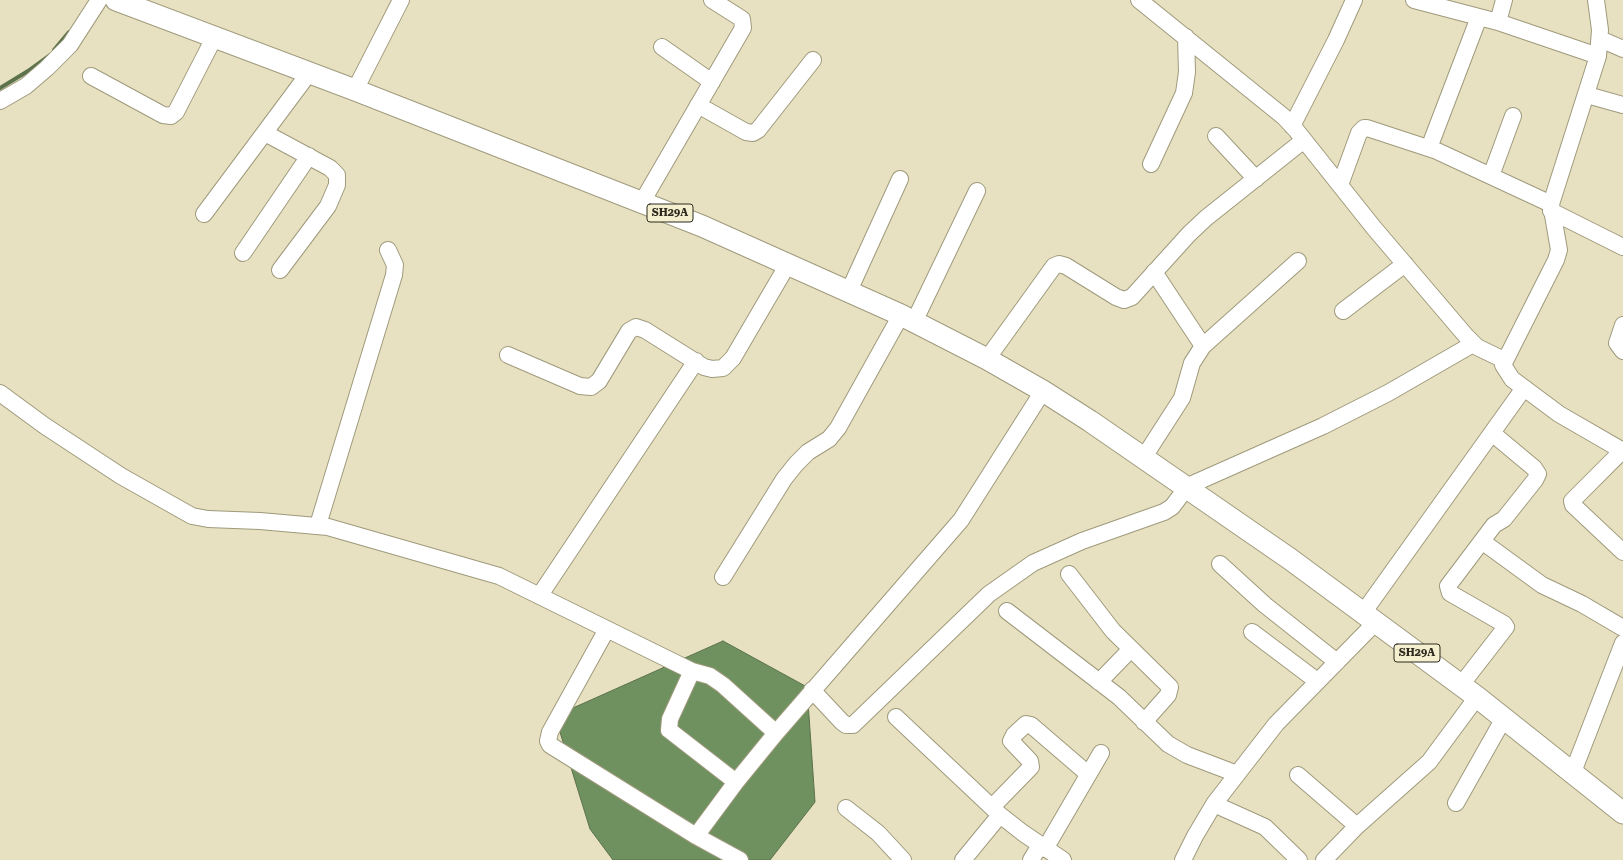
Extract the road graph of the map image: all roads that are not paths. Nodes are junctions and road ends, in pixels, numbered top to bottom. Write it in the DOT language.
graph roads {
  1 [pos="99,0"];
  2 [pos="116,0"];
  3 [pos="401,0"];
  4 [pos="712,0"];
  5 [pos="1139,0"];
  6 [pos="1354,0"];
  7 [pos="1414,0"];
  8 [pos="1504,0"];
  9 [pos="1596,0"];
  10 [pos="1436,3"];
  11 [pos="1479,16"];
  12 [pos="1498,22"];
  13 [pos="215,36"];
  14 [pos="1186,37"];
  15 [pos="1600,39"];
  16 [pos="662,47"];
  17 [pos="1623,49"];
  18 [pos="1598,56"];
  19 [pos="813,60"];
  20 [pos="309,73"];
  21 [pos="91,76"];
  22 [pos="712,82"];
  23 [pos="355,90"];
  24 [pos="1587,95"];
  25 [pos="0,101"];
  26 [pos="698,105"];
  27 [pos="1623,105"];
  28 [pos="1513,116"];
  29 [pos="1292,126"];
  30 [pos="265,133"];
  31 [pos="1216,136"];
  32 [pos="1304,140"];
  33 [pos="1429,148"];
  34 [pos="309,156"];
  35 [pos="1152,164"];
  36 [pos="1491,176"];
  37 [pos="900,179"];
  38 [pos="1256,179"];
  39 [pos="1340,185"];
  40 [pos="977,192"];
  41 [pos="642,202"];
  42 [pos="1551,208"];
  43 [pos="204,214"];
  44 [pos="1623,247"];
  45 [pos="388,250"];
  46 [pos="243,252"];
  47 [pos="1298,261"];
  48 [pos="788,264"];
  49 [pos="1405,264"];
  50 [pos="280,270"];
  51 [pos="1154,272"];
  52 [pos="849,291"];
  53 [pos="1343,311"];
  54 [pos="908,318"];
  55 [pos="1473,344"];
  56 [pos="1203,346"];
  57 [pos="508,355"];
  58 [pos="987,359"];
  59 [pos="696,361"];
  60 [pos="1511,374"];
  61 [pos="1043,391"];
  62 [pos="0,393"];
  63 [pos="1492,433"];
  64 [pos="1622,448"];
  65 [pos="1144,457"];
  66 [pos="1196,492"];
  67 [pos="318,525"];
  68 [pos="1483,542"];
  69 [pos="1623,552"];
  70 [pos="1220,564"];
  71 [pos="1069,574"];
  72 [pos="723,576"];
  73 [pos="540,595"];
  74 [pos="1007,611"];
  75 [pos="1369,618"];
  76 [pos="1623,628"];
  77 [pos="607,629"];
  78 [pos="1252,632"];
  79 [pos="1623,643"];
  80 [pos="1131,649"];
  81 [pos="1337,662"];
  82 [pos="692,671"];
  83 [pos="1317,681"];
  84 [pos="1099,682"];
  85 [pos="812,690"];
  86 [pos="1469,691"];
  87 [pos="896,717"];
  88 [pos="1504,718"];
  89 [pos="1144,722"];
  90 [pos="776,732"];
  91 [pos="1101,753"];
  92 [pos="1573,772"];
  93 [pos="1088,774"];
  94 [pos="1237,774"];
  95 [pos="1298,775"];
  96 [pos="736,782"];
  97 [pos="1456,803"];
  98 [pos="1214,804"];
  99 [pos="846,808"];
  100 [pos="996,811"];
  101 [pos="1623,814"];
  102 [pos="1357,826"];
  103 [pos="696,836"];
  104 [pos="1042,847"];
  105 [pos="739,860"];
  106 [pos="903,860"];
  107 [pos="963,860"];
  108 [pos="1031,860"];
  109 [pos="1063,860"];
  110 [pos="1183,860"];
  111 [pos="1299,860"];
  112 [pos="1324,860"];
  1 -- 25 [label="street"];
  2 -- 13 [label="main road, SH29A"];
  3 -- 23 [label="street"];
  4 -- 22 [label="street"];
  5 -- 14 [label="street"];
  6 -- 29 [label="street"];
  7 -- 10 [label="street"];
  8 -- 12 [label="street"];
  9 -- 15 [label="street"];
  10 -- 11 [label="street"];
  11 -- 12 [label="street"];
  11 -- 33 [label="street"];
  12 -- 18 [label="street"];
  13 -- 20 [label="main road, SH29A"];
  13 -- 21 [label="street"];
  14 -- 29 [label="street"];
  14 -- 35 [label="street"];
  15 -- 17 [label="street"];
  15 -- 18 [label="street"];
  16 -- 22 [label="street"];
  18 -- 24 [label="street"];
  19 -- 26 [label="street"];
  20 -- 23 [label="main road, SH29A"];
  20 -- 30 [label="street"];
  22 -- 26 [label="street"];
  23 -- 41 [label="main road, SH29A"];
  24 -- 27 [label="street"];
  24 -- 42 [label="street"];
  26 -- 41 [label="street"];
  28 -- 36 [label="street"];
  29 -- 32 [label="street"];
  30 -- 34 [label="street"];
  30 -- 43 [label="street"];
  31 -- 38 [label="street"];
  32 -- 38 [label="street"];
  32 -- 39 [label="street"];
  33 -- 36 [label="street"];
  33 -- 39 [label="street"];
  34 -- 46 [label="street"];
  34 -- 50 [label="street"];
  36 -- 42 [label="street"];
  37 -- 52 [label="street"];
  38 -- 51 [label="street"];
  39 -- 49 [label="street"];
  40 -- 54 [label="street"];
  41 -- 48 [label="main road, SH29A"];
  42 -- 44 [label="street"];
  42 -- 60 [label="street"];
  45 -- 67 [label="street"];
  47 -- 56 [label="street"];
  48 -- 52 [label="main road, SH29A"];
  48 -- 59 [label="street"];
  49 -- 53 [label="street"];
  49 -- 55 [label="street"];
  51 -- 56 [label="street"];
  51 -- 58 [label="street"];
  52 -- 54 [label="main road, SH29A"];
  54 -- 58 [label="main road, SH29A"];
  54 -- 72 [label="street"];
  55 -- 60 [label="street"];
  55 -- 66 [label="street"];
  56 -- 65 [label="street"];
  57 -- 59 [label="street"];
  58 -- 61 [label="main road, SH29A"];
  59 -- 73 [label="street"];
  60 -- 63 [label="street"];
  60 -- 64 [label="street"];
  61 -- 65 [label="main road, SH29A"];
  61 -- 85 [label="street"];
  62 -- 67 [label="street"];
  63 -- 68 [label="street"];
  63 -- 75 [label="street"];
  64 -- 69 [label="street"];
  65 -- 66 [label="main road, SH29A"];
  66 -- 75 [label="main road, SH29A"];
  66 -- 85 [label="street"];
  67 -- 73 [label="street"];
  68 -- 76 [label="street"];
  68 -- 86 [label="street"];
  70 -- 81 [label="street"];
  71 -- 80 [label="street"];
  73 -- 77 [label="street"];
  74 -- 84 [label="street"];
  75 -- 81 [label="street"];
  75 -- 86 [label="main road, SH29A"];
  77 -- 82 [label="street"];
  77 -- 103 [label="street"];
  78 -- 83 [label="street"];
  79 -- 92 [label="street"];
  80 -- 84 [label="street"];
  80 -- 89 [label="street"];
  81 -- 83 [label="street"];
  82 -- 90 [label="street"];
  82 -- 96 [label="street"];
  83 -- 94 [label="street"];
  84 -- 89 [label="street"];
  85 -- 90 [label="street"];
  86 -- 88 [label="main road, SH29A"];
  86 -- 102 [label="street"];
  87 -- 100 [label="street"];
  88 -- 92 [label="main road, SH29A"];
  88 -- 97 [label="street"];
  89 -- 94 [label="street"];
  90 -- 96 [label="street"];
  91 -- 93 [label="street"];
  92 -- 101 [label="main road, SH29A"];
  93 -- 100 [label="street"];
  93 -- 104 [label="street"];
  94 -- 98 [label="street"];
  95 -- 102 [label="street"];
  96 -- 103 [label="street"];
  98 -- 110 [label="street"];
  98 -- 111 [label="street"];
  99 -- 106 [label="street"];
  100 -- 104 [label="street"];
  100 -- 107 [label="street"];
  102 -- 112 [label="street"];
  103 -- 105 [label="street"];
  104 -- 108 [label="street"];
  104 -- 109 [label="street"];
}
